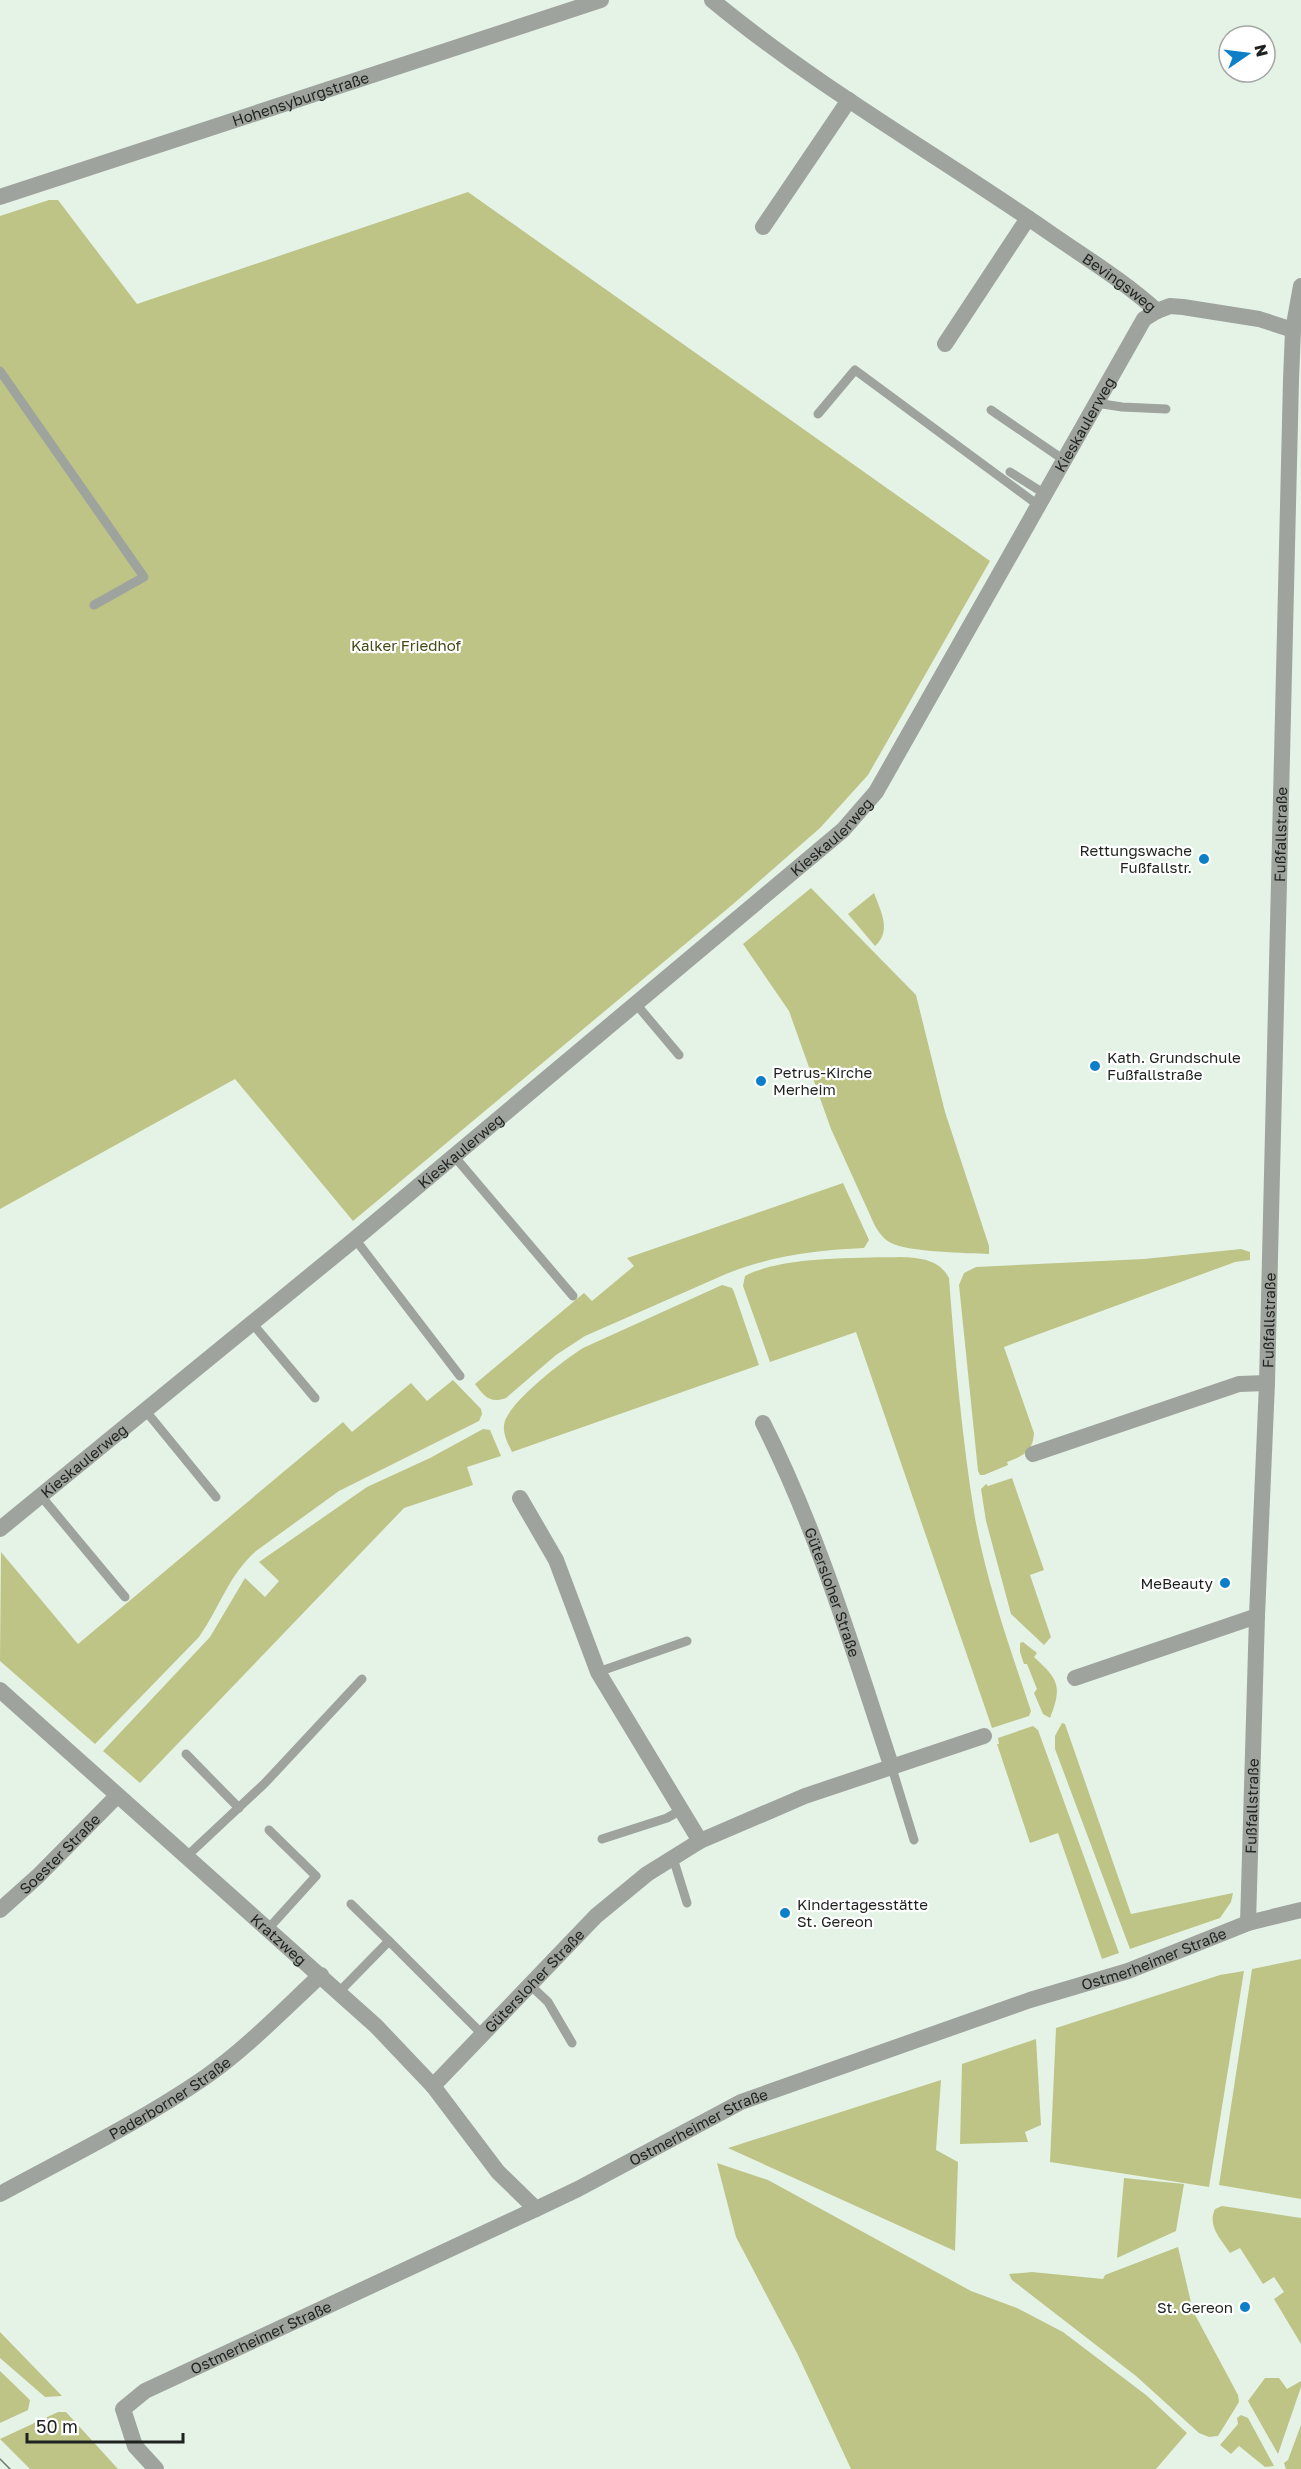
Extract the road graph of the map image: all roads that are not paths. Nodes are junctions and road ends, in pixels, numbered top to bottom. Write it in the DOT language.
graph roads {
  1 [pos="601,0"];
  2 [pos="712,0"];
  3 [pos="849,100"];
  4 [pos="0,197"];
  5 [pos="1028,218"];
  6 [pos="763,227"];
  7 [pos="1301,286"];
  8 [pos="1157,310"];
  9 [pos="1293,330"];
  10 [pos="945,344"];
  11 [pos="0,371"];
  12 [pos="1096,403"];
  13 [pos="1166,409"];
  14 [pos="991,410"];
  15 [pos="818,414"];
  16 [pos="1064,460"];
  17 [pos="1010,472"];
  18 [pos="1042,499"];
  19 [pos="94,605"];
  20 [pos="636,1004"];
  21 [pos="679,1055"];
  22 [pos="454,1156"];
  23 [pos="355,1239"];
  24 [pos="573,1296"];
  25 [pos="252,1323"];
  26 [pos="460,1376"];
  27 [pos="1267,1383"];
  28 [pos="315,1398"];
  29 [pos="145,1410"];
  30 [pos="762,1423"];
  31 [pos="1033,1454"];
  32 [pos="40,1496"];
  33 [pos="216,1497"];
  34 [pos="520,1498"];
  35 [pos="0,1529"];
  36 [pos="124,1597"];
  37 [pos="1257,1616"];
  38 [pos="687,1641"];
  39 [pos="598,1672"];
  40 [pos="1075,1678"];
  41 [pos="363,1679"];
  42 [pos="0,1690"];
  43 [pos="984,1736"];
  44 [pos="186,1754"];
  45 [pos="891,1765"];
  46 [pos="117,1796"];
  47 [pos="239,1808"];
  48 [pos="681,1810"];
  49 [pos="269,1830"];
  50 [pos="602,1839"];
  51 [pos="914,1840"];
  52 [pos="700,1841"];
  53 [pos="186,1857"];
  54 [pos="673,1858"];
  55 [pos="687,1903"];
  56 [pos="351,1904"];
  57 [pos="0,1910"];
  58 [pos="1301,1910"];
  59 [pos="1248,1923"];
  60 [pos="268,1929"];
  61 [pos="389,1941"];
  62 [pos="321,1975"];
  63 [pos="530,1985"];
  64 [pos="339,1992"];
  65 [pos="483,2035"];
  66 [pos="572,2043"];
  67 [pos="433,2086"];
  68 [pos="0,2194"];
  69 [pos="536,2209"];
  70 [pos="156,2469"];
  1 -- 4 [label="street, Hohensyburgstraße"];
  2 -- 3 [label="street, Bevingsweg"];
  3 -- 5 [label="street, Bevingsweg"];
  3 -- 6 [label="street"];
  5 -- 8 [label="street, Bevingsweg"];
  5 -- 10 [label="street"];
  7 -- 9 [label="street, Fußfallstraße"];
  8 -- 9 [label="street, Bevingsweg"];
  8 -- 12 [label="street, Kieskaulerweg"];
  9 -- 27 [label="street, Fußfallstraße"];
  11 -- 19 [label="lane"];
  12 -- 13 [label="lane"];
  12 -- 16 [label="street, Kieskaulerweg"];
  14 -- 16 [label="lane"];
  15 -- 18 [label="lane"];
  16 -- 18 [label="street, Kieskaulerweg"];
  17 -- 18 [label="lane"];
  18 -- 20 [label="street, Kieskaulerweg"];
  20 -- 21 [label="lane"];
  20 -- 22 [label="street, Kieskaulerweg"];
  22 -- 23 [label="street, Kieskaulerweg"];
  22 -- 24 [label="lane"];
  23 -- 25 [label="street, Kieskaulerweg"];
  23 -- 26 [label="lane"];
  25 -- 28 [label="lane"];
  25 -- 29 [label="street, Kieskaulerweg"];
  27 -- 31 [label="street, Fußfallstraße"];
  27 -- 37 [label="street, Fußfallstraße"];
  29 -- 32 [label="street, Kieskaulerweg"];
  29 -- 33 [label="lane"];
  30 -- 45 [label="street, Gütersloher Straße"];
  32 -- 35 [label="street, Kieskaulerweg"];
  32 -- 36 [label="lane"];
  34 -- 39 [label="street"];
  37 -- 40 [label="street"];
  37 -- 59 [label="street, Fußfallstraße"];
  38 -- 39 [label="lane"];
  39 -- 48 [label="street"];
  41 -- 47 [label="lane"];
  42 -- 46 [label="street, Kratzweg"];
  43 -- 45 [label="street, Gütersloher Straße"];
  44 -- 47 [label="lane"];
  45 -- 51 [label="lane"];
  45 -- 52 [label="street, Gütersloher Straße"];
  46 -- 53 [label="street, Kratzweg"];
  46 -- 57 [label="street, Soester Straße"];
  47 -- 53 [label="lane"];
  48 -- 50 [label="lane"];
  48 -- 52 [label="street"];
  49 -- 60 [label="lane"];
  52 -- 54 [label="street, Gütersloher Straße"];
  53 -- 60 [label="street, Kratzweg"];
  54 -- 55 [label="lane"];
  54 -- 63 [label="street, Gütersloher Straße"];
  56 -- 61 [label="lane"];
  58 -- 59 [label="street, Ostmerheimer Straße"];
  59 -- 69 [label="street, Ostmerheimer Straße"];
  60 -- 62 [label="street, Kratzweg"];
  61 -- 64 [label="lane"];
  61 -- 65 [label="lane"];
  62 -- 64 [label="street, Kratzweg"];
  62 -- 68 [label="street, Paderborner Straße"];
  63 -- 65 [label="street, Gütersloher Straße"];
  63 -- 66 [label="lane"];
  64 -- 67 [label="street, Kratzweg"];
  65 -- 67 [label="street, Gütersloher Straße"];
  67 -- 69 [label="street, Kratzweg"];
  69 -- 70 [label="street, Ostmerheimer Straße"];
}
